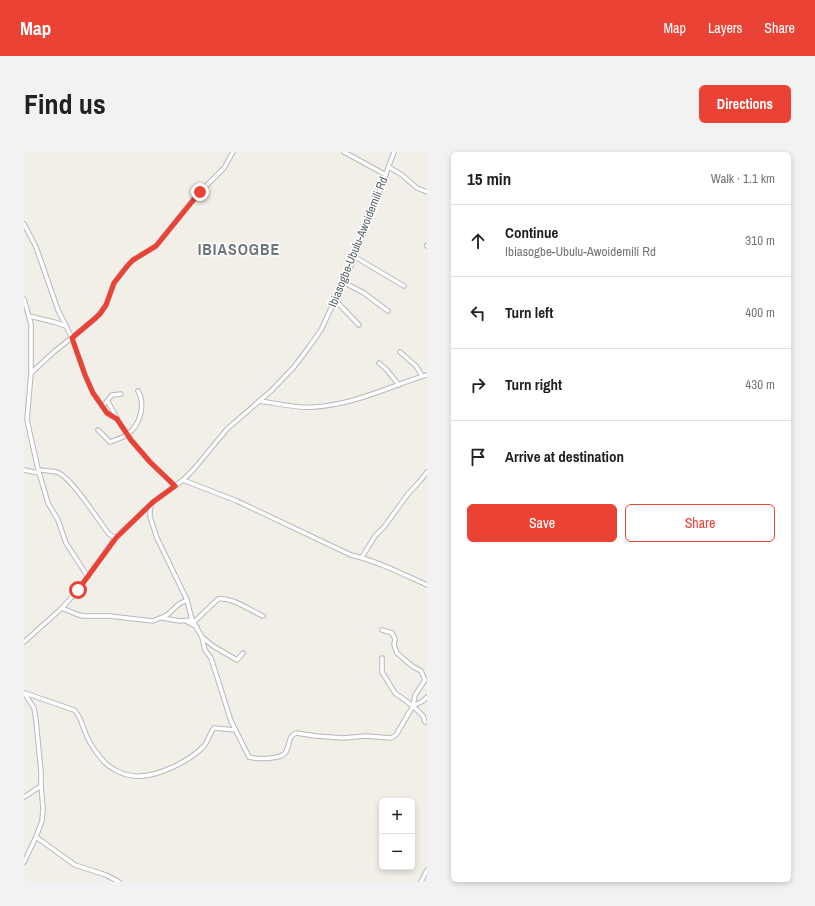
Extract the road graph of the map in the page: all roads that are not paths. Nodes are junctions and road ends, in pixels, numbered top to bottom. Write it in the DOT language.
graph roads {
  1 [pos="233,152"];
  2 [pos="344,152"];
  3 [pos="394,152"];
  4 [pos="389,167"];
  5 [pos="386,175"];
  6 [pos="427,192"];
  7 [pos="24,224"];
  8 [pos="355,257"];
  9 [pos="343,282"];
  10 [pos="404,286"];
  11 [pos="24,299"];
  12 [pos="335,300"];
  13 [pos="388,310"];
  14 [pos="29,316"];
  15 [pos="359,325"];
  16 [pos="66,326"];
  17 [pos="72,338"];
  18 [pos="400,352"];
  19 [pos="378,363"];
  20 [pos="31,373"];
  21 [pos="427,375"];
  22 [pos="422,376"];
  23 [pos="399,385"];
  24 [pos="29,386"];
  25 [pos="24,389"];
  26 [pos="138,391"];
  27 [pos="121,394"];
  28 [pos="259,401"];
  29 [pos="108,402"];
  30 [pos="103,406"];
  31 [pos="117,419"];
  32 [pos="98,430"];
  33 [pos="127,435"];
  34 [pos="24,470"];
  35 [pos="39,471"];
  36 [pos="427,472"];
  37 [pos="183,480"];
  38 [pos="175,486"];
  39 [pos="153,502"];
  40 [pos="144,510"];
  41 [pos="150,515"];
  42 [pos="116,538"];
  43 [pos="362,557"];
  44 [pos="88,577"];
  45 [pos="427,586"];
  46 [pos="187,600"];
  47 [pos="62,608"];
  48 [pos="263,616"];
  49 [pos="162,618"];
  50 [pos="186,621"];
  51 [pos="193,621"];
  52 [pos="197,627"];
  53 [pos="382,630"];
  54 [pos="202,637"];
  55 [pos="24,642"];
  56 [pos="243,653"];
  57 [pos="382,658"];
  58 [pos="24,693"];
  59 [pos="427,697"];
  60 [pos="413,706"];
  61 [pos="426,722"];
  62 [pos="235,730"];
  63 [pos="41,786"];
  64 [pos="24,797"];
  65 [pos="36,837"];
  66 [pos="24,862"];
  67 [pos="427,870"];
  68 [pos="119,882"];
  69 [pos="421,882"];
  1 -- 17 [label="street"];
  2 -- 5 [label="street"];
  3 -- 4 [label="street, Ibiasogbe-Ubulu-Awoidemili Rd"];
  4 -- 5 [label="street, Ibiasogbe-Ubulu-Awoidemili Rd"];
  4 -- 6 [label="street"];
  5 -- 8 [label="street, Ibiasogbe-Ubulu-Awoidemili Rd"];
  7 -- 16 [label="street"];
  8 -- 9 [label="street, Ibiasogbe-Ubulu-Awoidemili Rd"];
  8 -- 10 [label="street"];
  9 -- 12 [label="street, Ibiasogbe-Ubulu-Awoidemili Rd"];
  9 -- 13 [label="street"];
  11 -- 14 [label="street"];
  12 -- 15 [label="street"];
  12 -- 28 [label="street, Ibiasogbe-Ubulu-Awoidemili Rd"];
  14 -- 16 [label="street"];
  14 -- 20 [label="street"];
  16 -- 17 [label="street"];
  17 -- 20 [label="street"];
  17 -- 30 [label="street"];
  18 -- 22 [label="street"];
  19 -- 23 [label="street"];
  20 -- 24 [label="street"];
  21 -- 22 [label="street"];
  22 -- 23 [label="street"];
  23 -- 28 [label="street"];
  24 -- 25 [label="street"];
  24 -- 35 [label="street"];
  26 -- 33 [label="street"];
  27 -- 29 [label="street"];
  28 -- 37 [label="street, Ibiasogbe-Ubulu-Awoidemili Rd"];
  29 -- 30 [label="street"];
  29 -- 31 [label="street"];
  30 -- 31 [label="street"];
  31 -- 33 [label="street"];
  32 -- 33 [label="street"];
  33 -- 38 [label="street"];
  34 -- 35 [label="street"];
  35 -- 42 [label="street"];
  35 -- 44 [label="street"];
  36 -- 43 [label="street"];
  37 -- 38 [label="street, Ibiasogbe-Ubulu-Awoidemili Rd"];
  37 -- 43 [label="street"];
  38 -- 39 [label="street, Ibiasogbe-Ubulu-Awoidemili Rd"];
  39 -- 40 [label="street, Ibiasogbe-Ubulu-Awoidemili Rd"];
  39 -- 41 [label="street"];
  40 -- 41 [label="street"];
  40 -- 42 [label="street, Ibiasogbe-Ubulu-Awoidemili Rd"];
  41 -- 46 [label="street"];
  42 -- 44 [label="street, Ibiasogbe-Ubulu-Awoidemili Rd"];
  43 -- 45 [label="street"];
  44 -- 47 [label="street, Ibiasogbe-Ubulu-Awoidemili Rd"];
  46 -- 49 [label="street"];
  46 -- 51 [label="street"];
  47 -- 49 [label="street"];
  47 -- 55 [label="street, Ibiasogbe-Ubulu-Awoidemili Rd"];
  48 -- 51 [label="street"];
  49 -- 50 [label="street"];
  50 -- 51 [label="street"];
  50 -- 52 [label="street"];
  51 -- 52 [label="street"];
  52 -- 54 [label="street"];
  53 -- 60 [label="street"];
  54 -- 56 [label="street"];
  54 -- 62 [label="street"];
  57 -- 60 [label="street"];
  58 -- 62 [label="street"];
  58 -- 63 [label="street"];
  59 -- 60 [label="street"];
  60 -- 61 [label="street"];
  60 -- 62 [label="street"];
  63 -- 64 [label="street"];
  63 -- 65 [label="street"];
  65 -- 66 [label="street"];
  65 -- 68 [label="street"];
  67 -- 69 [label="street"];
}
